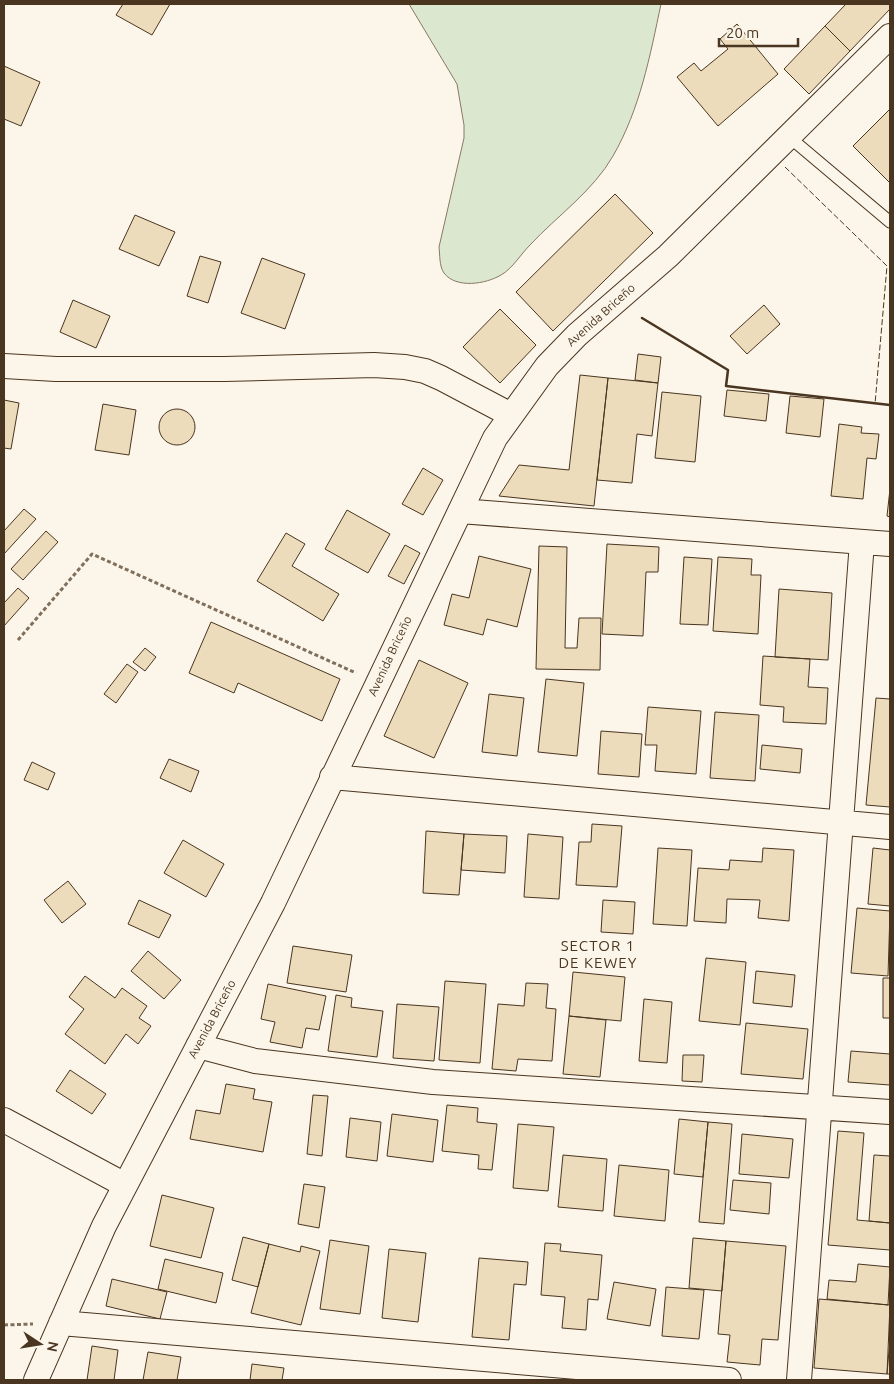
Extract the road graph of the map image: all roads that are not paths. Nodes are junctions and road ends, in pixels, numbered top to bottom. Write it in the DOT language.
graph roads {
  1 [pos="890,36"];
  2 [pos="788,136"];
  3 [pos="890,222"];
  4 [pos="4,366"];
  5 [pos="511,415"];
  6 [pos="460,511"];
  7 [pos="862,542"];
  8 [pos="890,544"];
  9 [pos="332,777"];
  10 [pos="840,823"];
  11 [pos="890,828"];
  12 [pos="198,1046"];
  13 [pos="818,1107"];
  14 [pos="890,1112"];
  15 [pos="4,1120"];
  16 [pos="125,1185"];
  17 [pos="61,1323"];
  18 [pos="36,1380"];
  19 [pos="729,1380"];
  20 [pos="799,1380"];
  1 -- 2 [label="street, Avenida Briceño"];
  2 -- 3 [label="lane"];
  2 -- 5 [label="street, Avenida Briceño"];
  4 -- 5 [label="street"];
  5 -- 6 [label="street, Avenida Briceño"];
  6 -- 7 [label="street"];
  6 -- 9 [label="street, Avenida Briceño"];
  7 -- 8 [label="street"];
  7 -- 10 [label="street"];
  9 -- 10 [label="street"];
  9 -- 12 [label="street, Avenida Briceño"];
  10 -- 11 [label="street"];
  10 -- 13 [label="street"];
  12 -- 13 [label="street"];
  12 -- 16 [label="street, Avenida Briceño"];
  13 -- 14 [label="street"];
  13 -- 20 [label="street"];
  15 -- 16 [label="street"];
  16 -- 17 [label="street, Avenida Briceño"];
  17 -- 18 [label="street, Avenida Briceño"];
  17 -- 19 [label="street"];
}
